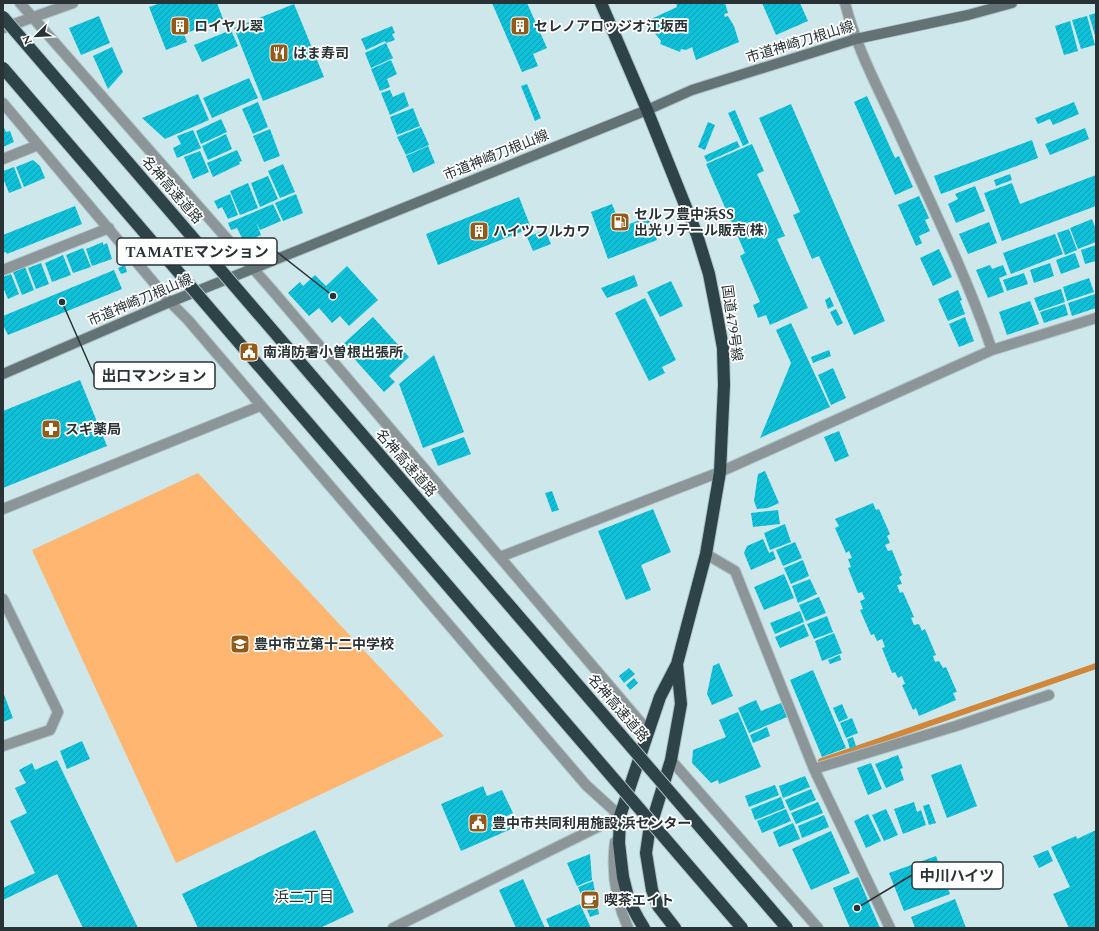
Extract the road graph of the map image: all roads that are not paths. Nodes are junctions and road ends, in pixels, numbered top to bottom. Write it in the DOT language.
graph roads {
  1 [pos="20,3"];
  2 [pos="73,3"];
  3 [pos="602,3"];
  4 [pos="845,3"];
  5 [pos="1012,3"];
  6 [pos="3,17"];
  7 [pos="32,18"];
  8 [pos="3,28"];
  9 [pos="856,39"];
  10 [pos="3,68"];
  11 [pos="3,103"];
  12 [pos="647,110"];
  13 [pos="38,145"];
  14 [pos="3,158"];
  15 [pos="109,228"];
  16 [pos="253,269"];
  17 [pos="3,270"];
  18 [pos="170,302"];
  19 [pos="1096,318"];
  20 [pos="992,350"];
  21 [pos="3,374"];
  22 [pos="260,406"];
  23 [pos="720,472"];
  24 [pos="3,509"];
  25 [pos="706,554"];
  26 [pos="500,557"];
  27 [pos="3,598"];
  28 [pos="677,664"];
  29 [pos="1049,695"];
  30 [pos="648,731"];
  31 [pos="3,746"];
  32 [pos="671,760"];
  33 [pos="814,769"];
  34 [pos="620,816"];
  35 [pos="393,928"];
  36 [pos="628,928"];
  37 [pos="644,928"];
  38 [pos="675,928"];
  39 [pos="742,928"];
  40 [pos="787,928"];
  41 [pos="818,928"];
  42 [pos="890,928"];
  1 -- 7 [label="street"];
  2 -- 7 [label="street"];
  3 -- 12 [label="highway, 国道479号線"];
  4 -- 9 [label="street"];
  5 -- 9 [label="street, 市道神崎刀根山線"];
  6 -- 40 [label="highway, 名神高速道路, bridge"];
  7 -- 8 [label="street"];
  7 -- 16 [label="street"];
  9 -- 12 [label="street, 市道神崎刀根山線"];
  9 -- 20 [label="street"];
  10 -- 39 [label="highway, bridge"];
  11 -- 13 [label="street"];
  12 -- 16 [label="street, 市道神崎刀根山線"];
  12 -- 23 [label="highway, 国道479号線"];
  13 -- 14 [label="street"];
  13 -- 15 [label="street"];
  15 -- 17 [label="street"];
  15 -- 18 [label="street"];
  16 -- 18 [label="street, 市道神崎刀根山線"];
  16 -- 26 [label="street"];
  18 -- 21 [label="street, 市道神崎刀根山線"];
  18 -- 22 [label="street"];
  19 -- 20 [label="street"];
  20 -- 23 [label="street"];
  22 -- 24 [label="street"];
  22 -- 34 [label="street"];
  23 -- 25 [label="highway, 国道479号線"];
  23 -- 26 [label="street"];
  25 -- 28 [label="highway, 国道479号線"];
  25 -- 33 [label="street"];
  26 -- 30 [label="street"];
  27 -- 31 [label="street"];
  28 -- 30 [label="highway, 国道479号線"];
  28 -- 32 [label="highway, 国道479号線"];
  29 -- 33 [label="street"];
  30 -- 34 [label="highway, 国道479号線"];
  32 -- 38 [label="highway, 国道479号線"];
  32 -- 41 [label="street"];
  33 -- 42 [label="street"];
  34 -- 35 [label="street"];
  34 -- 36 [label="street"];
  34 -- 37 [label="highway, 国道479号線"];
}
